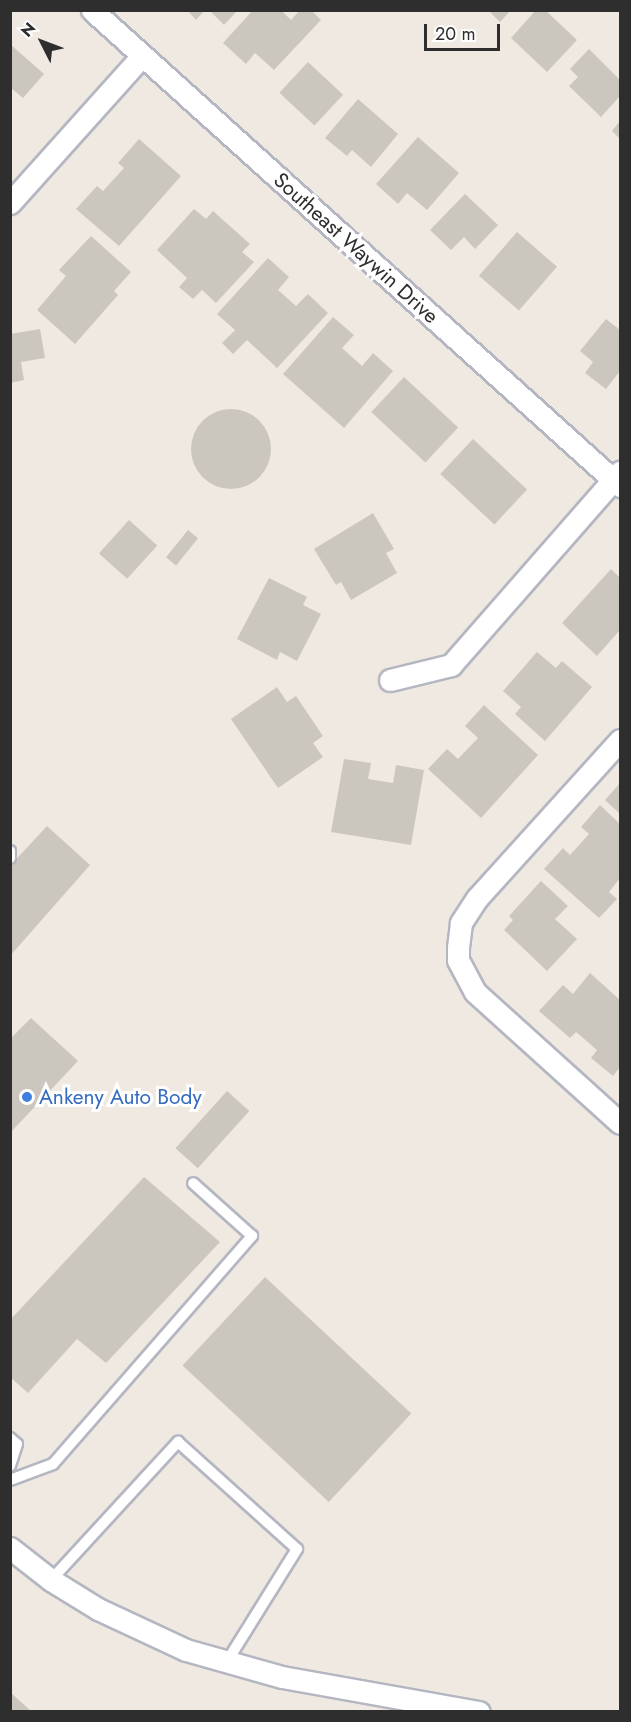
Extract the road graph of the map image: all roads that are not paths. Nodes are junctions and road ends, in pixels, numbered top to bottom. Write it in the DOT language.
graph roads {
  1 [pos="92,10"];
  2 [pos="142,56"];
  3 [pos="10,203"];
  4 [pos="618,480"];
  5 [pos="390,680"];
  6 [pos="621,740"];
  7 [pos="10,851"];
  8 [pos="10,858"];
  9 [pos="621,1123"];
  10 [pos="193,1183"];
  11 [pos="10,1438"];
  12 [pos="10,1466"];
  13 [pos="10,1480"];
  14 [pos="10,1548"];
  15 [pos="51,1580"];
  16 [pos="226,1663"];
  17 [pos="479,1712"];
  1 -- 2 [label="street, Southeast Waywin Drive"];
  2 -- 3 [label="street"];
  2 -- 4 [label="street, Southeast Waywin Drive"];
  4 -- 5 [label="street"];
  6 -- 9 [label="street"];
  7 -- 8 [label="lane"];
  10 -- 13 [label="lane"];
  11 -- 12 [label="lane"];
  14 -- 15 [label="street"];
  15 -- 16 [label="street"];
  15 -- 16 [label="lane"];
  16 -- 17 [label="street"];
}
